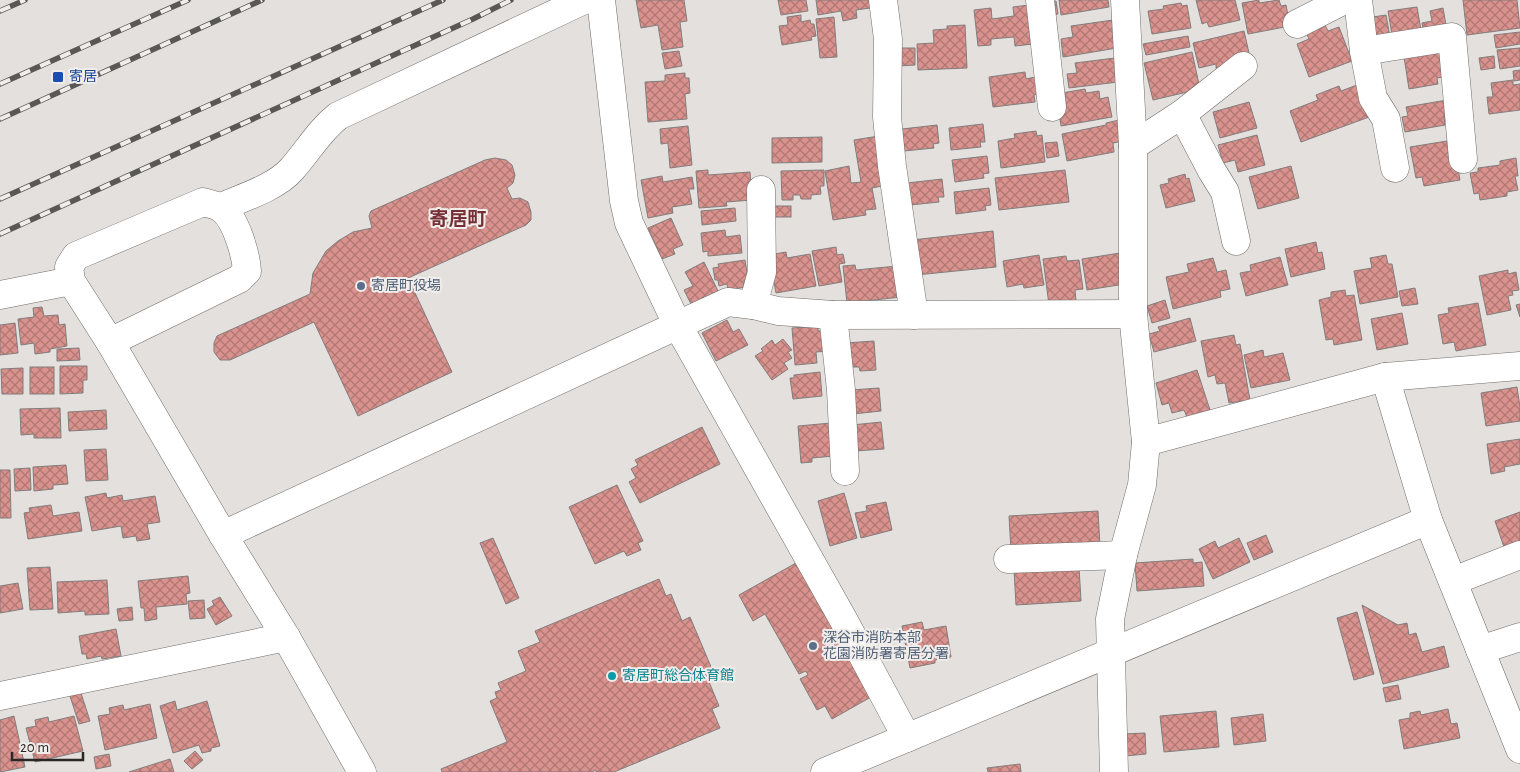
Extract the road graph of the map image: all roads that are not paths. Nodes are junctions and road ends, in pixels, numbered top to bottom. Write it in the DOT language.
graph roads {
  1 [pos="584,0"];
  2 [pos="601,0"];
  3 [pos="883,0"];
  4 [pos="1040,0"];
  5 [pos="1125,0"];
  6 [pos="1344,0"];
  7 [pos="1358,0"];
  8 [pos="1297,24"];
  9 [pos="1364,51"];
  10 [pos="1243,66"];
  11 [pos="1052,107"];
  12 [pos="1182,114"];
  13 [pos="1133,146"];
  14 [pos="1463,159"];
  15 [pos="1395,168"];
  16 [pos="761,190"];
  17 [pos="221,208"];
  18 [pos="1236,241"];
  19 [pos="72,281"];
  20 [pos="0,295"];
  21 [pos="753,305"];
  22 [pos="1133,314"];
  23 [pos="833,315"];
  24 [pos="914,315"];
  25 [pos="677,324"];
  26 [pos="110,342"];
  27 [pos="1520,366"];
  28 [pos="1385,377"];
  29 [pos="1146,442"];
  30 [pos="845,471"];
  31 [pos="1428,520"];
  32 [pos="224,535"];
  33 [pos="1123,555"];
  34 [pos="1520,555"];
  35 [pos="1008,559"];
  36 [pos="1453,581"];
  37 [pos="286,637"];
  38 [pos="1520,637"];
  39 [pos="1480,650"];
  40 [pos="1110,654"];
  41 [pos="0,696"];
  42 [pos="907,738"];
  43 [pos="1520,749"];
  44 [pos="362,772"];
  45 [pos="825,772"];
  46 [pos="1114,772"];
  1 -- 17 [label="street"];
  2 -- 25 [label="street"];
  3 -- 24 [label="street"];
  4 -- 11 [label="street"];
  5 -- 13 [label="street"];
  6 -- 8 [label="street"];
  7 -- 9 [label="street"];
  9 -- 14 [label="street"];
  9 -- 15 [label="street"];
  10 -- 12 [label="street"];
  12 -- 13 [label="street"];
  12 -- 18 [label="street"];
  13 -- 22 [label="street"];
  16 -- 21 [label="street"];
  17 -- 19 [label="street"];
  17 -- 26 [label="street"];
  19 -- 20 [label="street"];
  19 -- 26 [label="street"];
  21 -- 23 [label="street"];
  21 -- 25 [label="street"];
  22 -- 24 [label="street"];
  22 -- 29 [label="street"];
  23 -- 24 [label="street"];
  23 -- 30 [label="street"];
  25 -- 32 [label="street"];
  25 -- 42 [label="street"];
  26 -- 32 [label="street"];
  27 -- 28 [label="street"];
  28 -- 29 [label="street"];
  28 -- 31 [label="street"];
  29 -- 33 [label="street"];
  31 -- 36 [label="street"];
  31 -- 40 [label="street"];
  32 -- 37 [label="street"];
  33 -- 35 [label="street"];
  33 -- 40 [label="street"];
  34 -- 36 [label="street"];
  36 -- 39 [label="street"];
  37 -- 41 [label="street"];
  37 -- 44 [label="street"];
  38 -- 39 [label="street"];
  39 -- 43 [label="street"];
  40 -- 42 [label="street"];
  40 -- 46 [label="street"];
  42 -- 45 [label="street"];
}
